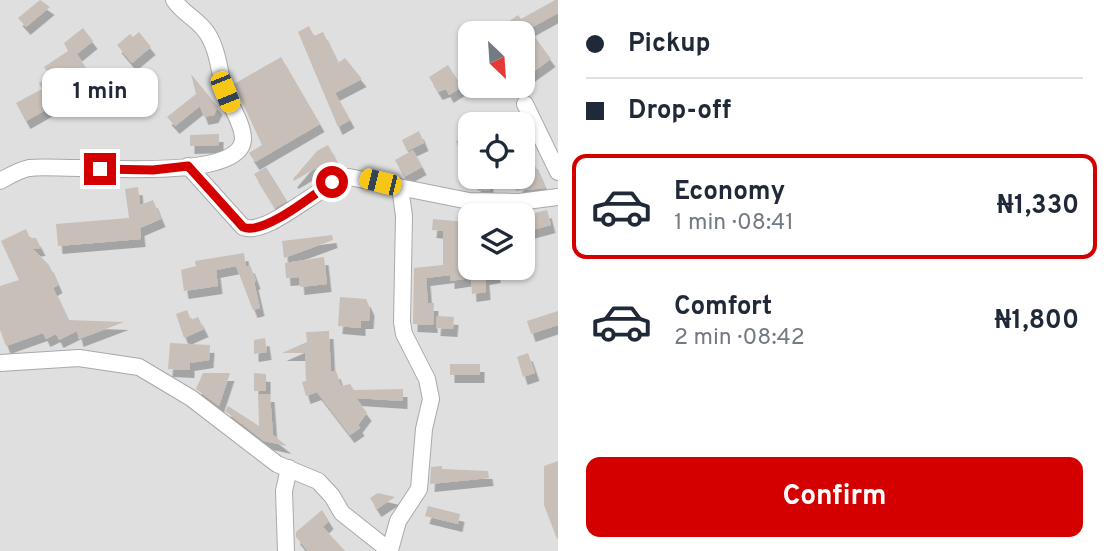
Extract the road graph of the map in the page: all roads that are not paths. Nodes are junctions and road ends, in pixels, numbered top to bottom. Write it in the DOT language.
graph roads {
  1 [pos="174,0"];
  2 [pos="525,104"];
  3 [pos="188,166"];
  4 [pos="558,172"];
  5 [pos="0,181"];
  6 [pos="400,187"];
  7 [pos="558,197"];
  8 [pos="0,363"];
  9 [pos="289,468"];
  10 [pos="387,548"];
  11 [pos="286,551"];
  1 -- 3 [label="street"];
  2 -- 4 [label="street"];
  3 -- 5 [label="street"];
  3 -- 6 [label="street"];
  6 -- 7 [label="street"];
  6 -- 10 [label="street"];
  8 -- 9 [label="street"];
  9 -- 10 [label="street"];
  9 -- 11 [label="street"];
}
